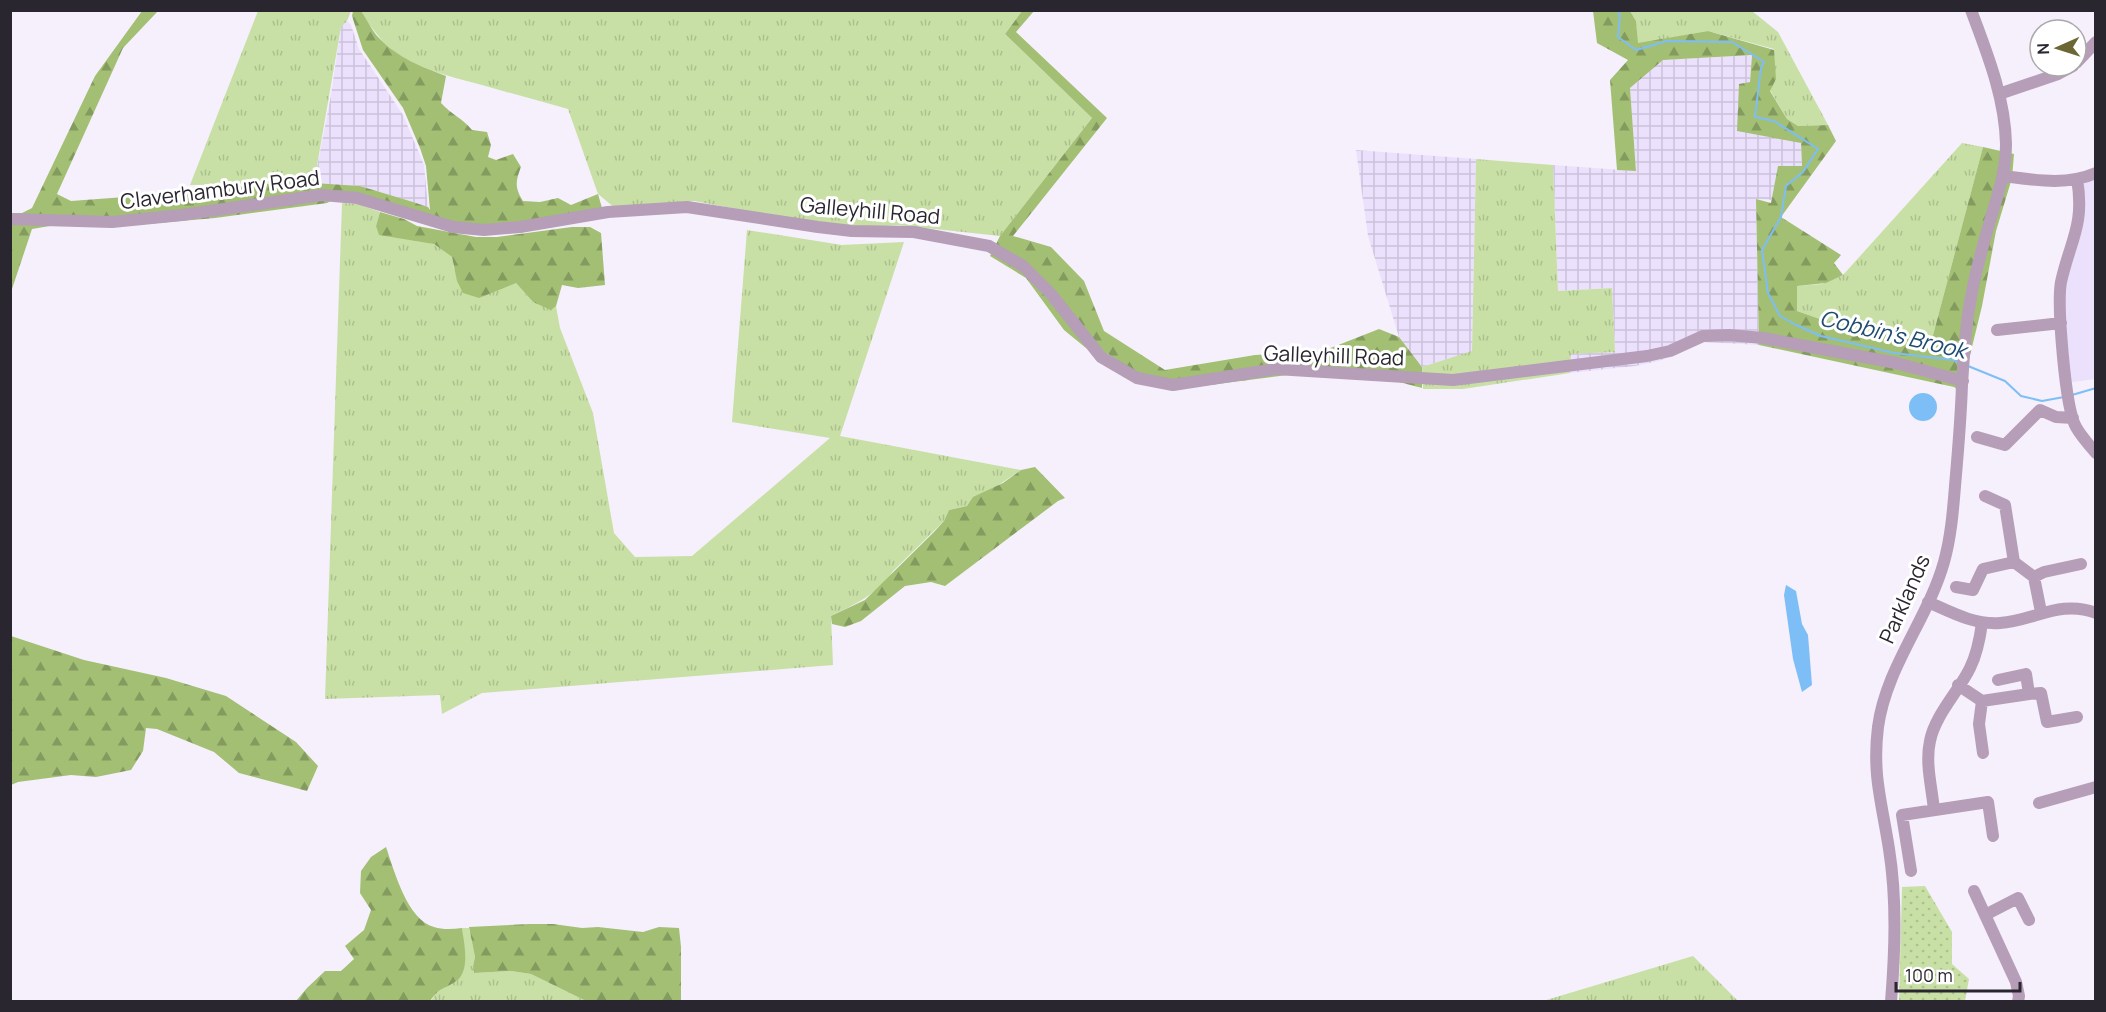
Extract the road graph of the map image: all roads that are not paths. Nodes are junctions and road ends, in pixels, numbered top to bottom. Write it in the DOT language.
graph roads {
  1 [pos="1971,10"];
  2 [pos="2046,78"];
  3 [pos="1999,94"];
  4 [pos="2096,173"];
  5 [pos="2004,176"];
  6 [pos="2077,179"];
  7 [pos="608,212"];
  8 [pos="10,219"];
  9 [pos="2061,323"];
  10 [pos="1997,330"];
  11 [pos="1963,370"];
  12 [pos="2073,418"];
  13 [pos="1977,437"];
  14 [pos="2096,453"];
  15 [pos="1985,496"];
  16 [pos="2014,562"];
  17 [pos="2081,564"];
  18 [pos="2034,578"];
  19 [pos="1956,587"];
  20 [pos="1928,602"];
  21 [pos="2041,612"];
  22 [pos="2096,613"];
  23 [pos="1982,623"];
  24 [pos="1998,680"];
  25 [pos="1959,685"];
  26 [pos="2029,694"];
  27 [pos="1982,701"];
  28 [pos="2077,717"];
  29 [pos="1983,753"];
  30 [pos="2096,787"];
  31 [pos="2039,803"];
  32 [pos="1934,810"];
  33 [pos="1993,836"];
  34 [pos="1911,871"];
  35 [pos="1974,891"];
  36 [pos="1985,915"];
  37 [pos="2029,920"];
  38 [pos="1891,1002"];
  39 [pos="2018,1002"];
  1 -- 3 [label="street, Parklands"];
  2 -- 3 [label="street"];
  3 -- 5 [label="street, Parklands"];
  4 -- 6 [label="street"];
  5 -- 6 [label="street"];
  5 -- 11 [label="street, Parklands"];
  6 -- 9 [label="street"];
  7 -- 8 [label="street, Claverhambury Road"];
  7 -- 11 [label="street, Galleyhill Road"];
  9 -- 10 [label="street"];
  9 -- 12 [label="street"];
  11 -- 20 [label="street, Parklands"];
  12 -- 13 [label="street"];
  12 -- 14 [label="street"];
  15 -- 16 [label="street"];
  16 -- 18 [label="street"];
  16 -- 19 [label="street"];
  17 -- 18 [label="street"];
  18 -- 21 [label="street"];
  20 -- 23 [label="street"];
  20 -- 38 [label="street, Parklands"];
  21 -- 22 [label="street"];
  21 -- 23 [label="street"];
  23 -- 25 [label="street"];
  24 -- 26 [label="street"];
  25 -- 27 [label="street"];
  25 -- 32 [label="street"];
  26 -- 27 [label="street"];
  26 -- 28 [label="street"];
  27 -- 29 [label="street"];
  30 -- 31 [label="street"];
  32 -- 33 [label="street"];
  32 -- 34 [label="street"];
  35 -- 36 [label="street"];
  36 -- 37 [label="street"];
  36 -- 39 [label="street"];
}
